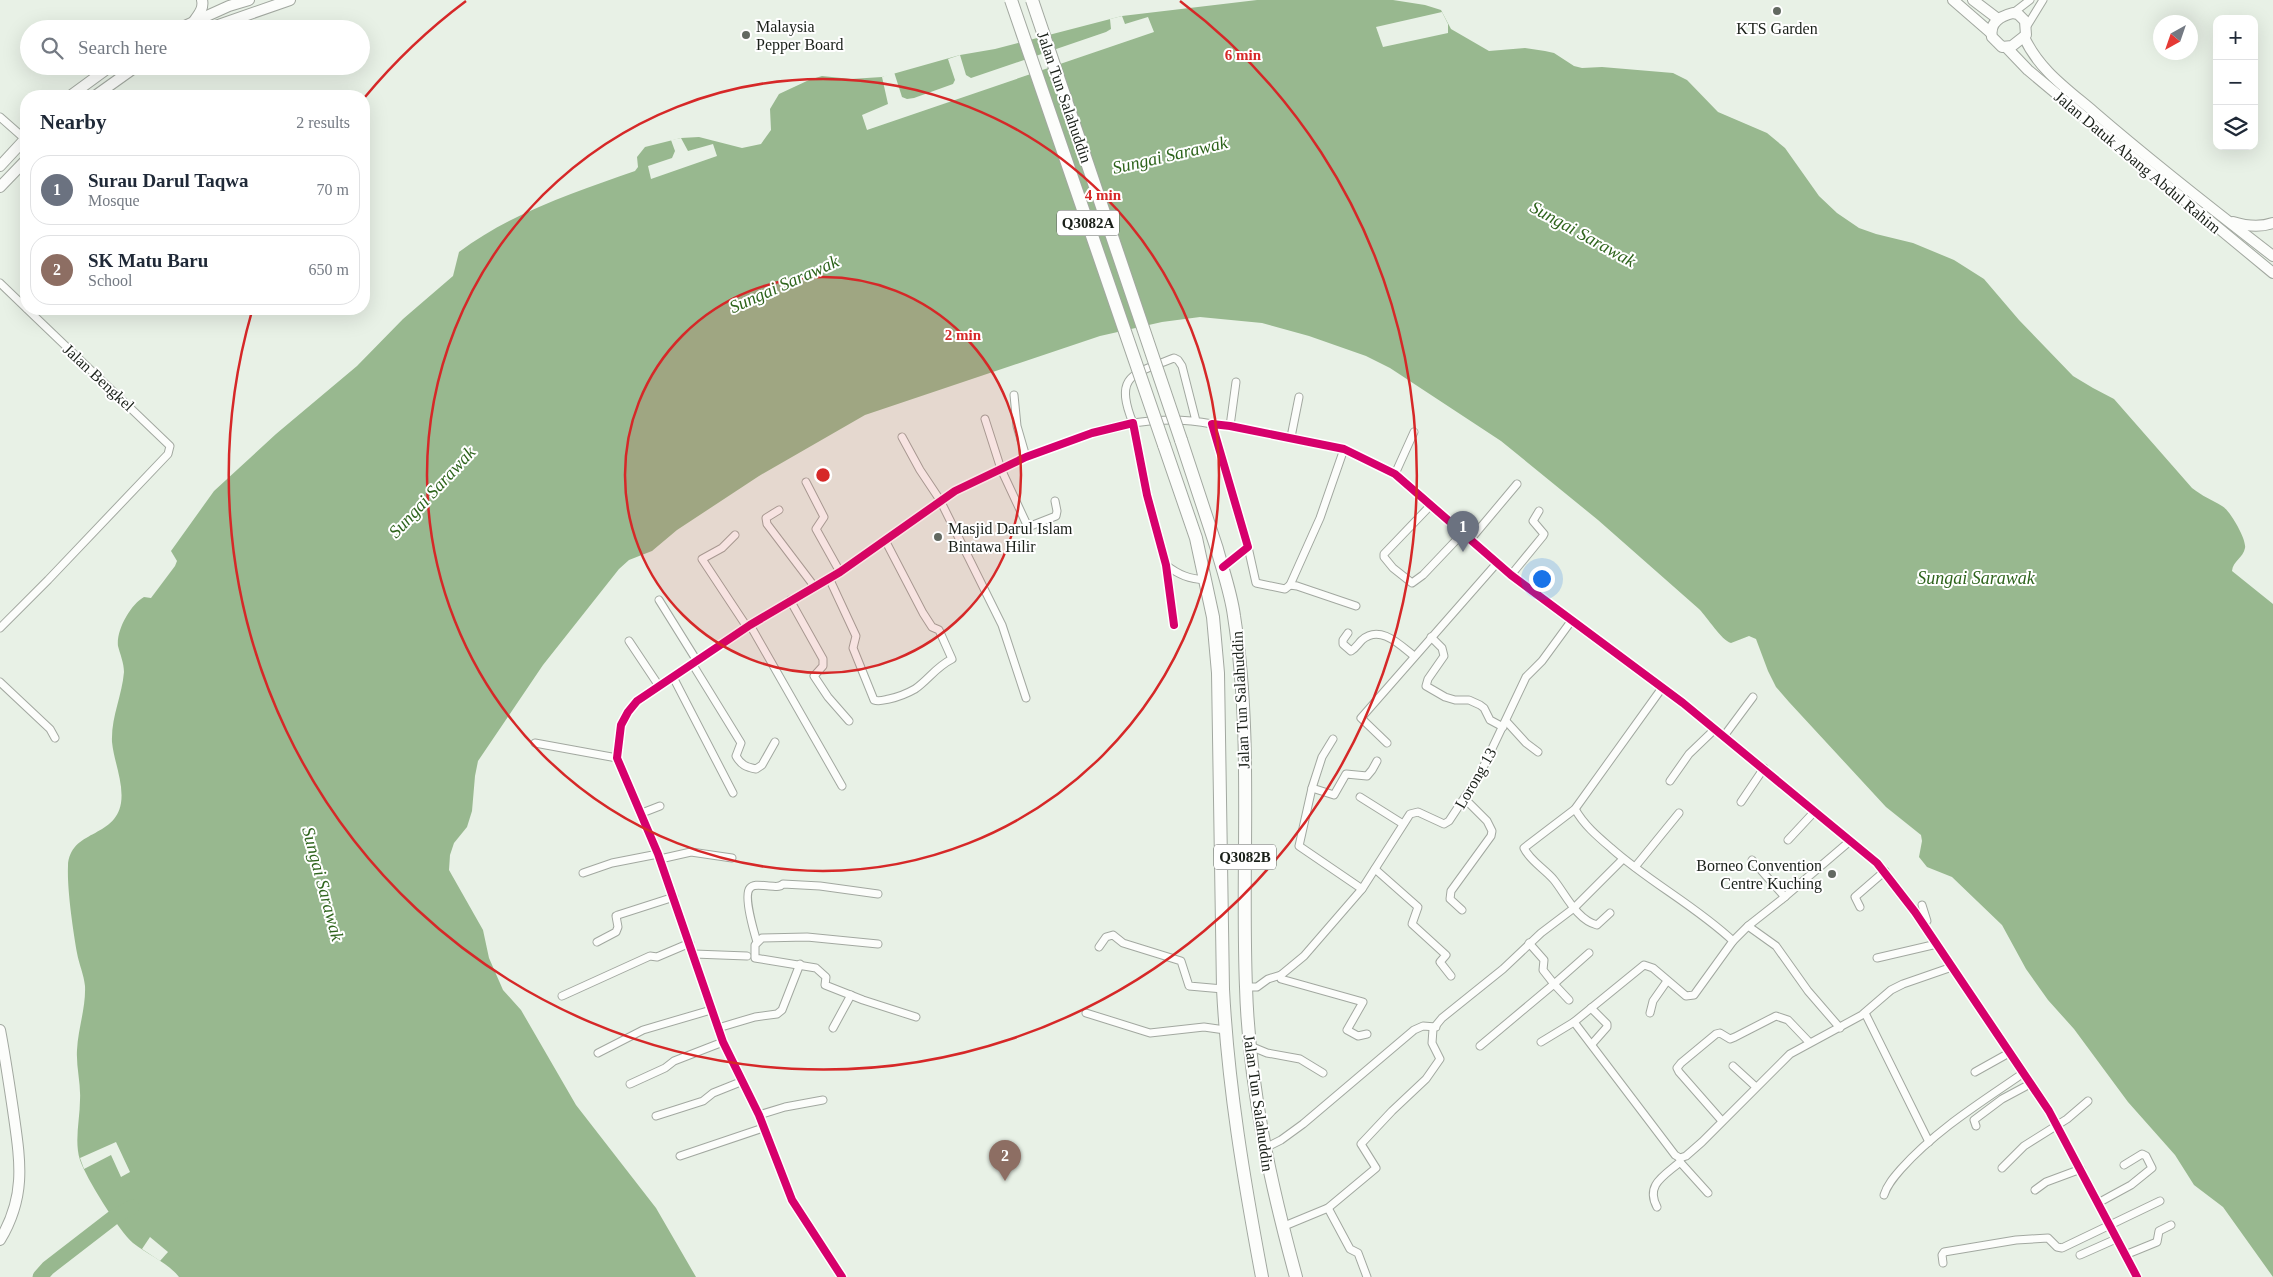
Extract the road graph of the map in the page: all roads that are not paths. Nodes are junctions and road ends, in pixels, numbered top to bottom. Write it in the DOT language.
graph roads {
  1 [pos="202,0"];
  2 [pos="219,0"];
  3 [pos="249,0"];
  4 [pos="290,0"];
  5 [pos="1012,0"];
  6 [pos="1032,0"];
  7 [pos="1953,0"];
  8 [pos="1973,0"];
  9 [pos="2030,0"];
  10 [pos="2043,0"];
  11 [pos="229,6"];
  12 [pos="2013,13"];
  13 [pos="195,20"];
  14 [pos="196,20"];
  15 [pos="233,20"];
  16 [pos="1998,20"];
  17 [pos="2027,26"];
  18 [pos="1991,32"];
  19 [pos="2024,37"];
  20 [pos="2006,47"];
  21 [pos="99,75"];
  22 [pos="124,75"];
  23 [pos="78,90"];
  24 [pos="103,90"];
  25 [pos="0,117"];
  26 [pos="20,134"];
  27 [pos="20,145"];
  28 [pos="0,166"];
  29 [pos="20,166"];
  30 [pos="0,187"];
  31 [pos="2200,211"];
  32 [pos="2224,219"];
  33 [pos="2273,222"];
  34 [pos="2273,258"];
  35 [pos="2273,273"];
  36 [pos="0,283"];
  37 [pos="20,302"];
  38 [pos="34,315"];
  39 [pos="1236,382"];
  40 [pos="1014,395"];
  41 [pos="1300,397"];
  42 [pos="985,419"];
  43 [pos="1196,421"];
  44 [pos="1134,423"];
  45 [pos="1212,424"];
  46 [pos="1230,426"];
  47 [pos="1414,432"];
  48 [pos="902,437"];
  49 [pos="1291,437"];
  50 [pos="1344,449"];
  51 [pos="1026,457"];
  52 [pos="1001,469"];
  53 [pos="1395,474"];
  54 [pos="806,482"];
  55 [pos="1517,484"];
  56 [pos="940,500"];
  57 [pos="1055,501"];
  58 [pos="1430,506"];
  59 [pos="779,510"];
  60 [pos="1540,511"];
  61 [pos="1462,534"];
  62 [pos="735,535"];
  63 [pos="885,540"];
  64 [pos="1470,540"];
  65 [pos="1248,547"];
  66 [pos="1497,563"];
  67 [pos="1166,565"];
  68 [pos="1223,567"];
  69 [pos="840,572"];
  70 [pos="1511,575"];
  71 [pos="829,578"];
  72 [pos="1206,580"];
  73 [pos="1290,585"];
  74 [pos="814,586"];
  75 [pos="659,600"];
  76 [pos="790,600"];
  77 [pos="1356,606"];
  78 [pos="1572,620"];
  79 [pos="1174,625"];
  80 [pos="748,626"];
  81 [pos="0,628"];
  82 [pos="1348,633"];
  83 [pos="1431,638"];
  84 [pos="629,642"];
  85 [pos="1414,656"];
  86 [pos="695,663"];
  87 [pos="673,677"];
  88 [pos="0,682"];
  89 [pos="659,686"];
  90 [pos="1662,688"];
  91 [pos="1753,697"];
  92 [pos="1026,698"];
  93 [pos="849,721"];
  94 [pos="1505,724"];
  95 [pos="1715,729"];
  96 [pos="1724,736"];
  97 [pos="55,738"];
  98 [pos="1333,739"];
  99 [pos="535,742"];
  100 [pos="776,742"];
  101 [pos="1387,743"];
  102 [pos="1538,752"];
  103 [pos="617,758"];
  104 [pos="1376,761"];
  105 [pos="1764,768"];
  106 [pos="1670,781"];
  107 [pos="842,786"];
  108 [pos="1312,788"];
  109 [pos="732,793"];
  110 [pos="1360,798"];
  111 [pos="1465,799"];
  112 [pos="1741,802"];
  113 [pos="660,806"];
  114 [pos="1575,809"];
  115 [pos="1815,811"];
  116 [pos="642,813"];
  117 [pos="1679,813"];
  118 [pos="1403,824"];
  119 [pos="1788,840"];
  120 [pos="1850,840"];
  121 [pos="659,856"];
  122 [pos="732,858"];
  123 [pos="1623,859"];
  124 [pos="1752,860"];
  125 [pos="1635,867"];
  126 [pos="1376,869"];
  127 [pos="1885,871"];
  128 [pos="583,873"];
  129 [pos="1362,889"];
  130 [pos="878,894"];
  131 [pos="674,897"];
  132 [pos="1785,897"];
  133 [pos="1922,905"];
  134 [pos="1860,907"];
  135 [pos="1574,908"];
  136 [pos="1462,910"];
  137 [pos="1610,913"];
  138 [pos="1924,924"];
  139 [pos="1748,926"];
  140 [pos="1733,941"];
  141 [pos="597,942"];
  142 [pos="757,942"];
  143 [pos="690,943"];
  144 [pos="1529,943"];
  145 [pos="878,944"];
  146 [pos="1937,944"];
  147 [pos="1099,947"];
  148 [pos="1589,953"];
  149 [pos="694,954"];
  150 [pos="747,956"];
  151 [pos="1877,958"];
  152 [pos="800,964"];
  153 [pos="1952,967"];
  154 [pos="1278,976"];
  155 [pos="1451,976"];
  156 [pos="1667,981"];
  157 [pos="1554,984"];
  158 [pos="1246,987"];
  159 [pos="1223,989"];
  160 [pos="851,995"];
  161 [pos="562,996"];
  162 [pos="1569,1000"];
  163 [pos="1591,1008"];
  164 [pos="711,1010"];
  165 [pos="1086,1013"];
  166 [pos="1650,1013"];
  167 [pos="1866,1013"];
  168 [pos="916,1017"];
  169 [pos="1574,1022"];
  170 [pos="1436,1027"];
  171 [pos="718,1028"];
  172 [pos="833,1028"];
  173 [pos="1840,1028"];
  174 [pos="0,1030"];
  175 [pos="1225,1030"];
  176 [pos="1367,1034"];
  177 [pos="723,1042"];
  178 [pos="1541,1042"];
  179 [pos="1810,1042"];
  180 [pos="1,1044"];
  181 [pos="1592,1044"];
  182 [pos="1250,1046"];
  183 [pos="1480,1046"];
  184 [pos="598,1053"];
  185 [pos="2009,1053"];
  186 [pos="1733,1066"];
  187 [pos="1975,1072"];
  188 [pos="1323,1074"];
  189 [pos="2022,1074"];
  190 [pos="743,1081"];
  191 [pos="630,1084"];
  192 [pos="2030,1084"];
  193 [pos="1756,1087"];
  194 [pos="823,1100"];
  195 [pos="2088,1101"];
  196 [pos="759,1115"];
  197 [pos="656,1116"];
  198 [pos="1722,1121"];
  199 [pos="2056,1124"];
  200 [pos="1976,1126"];
  201 [pos="763,1128"];
  202 [pos="1929,1142"];
  203 [pos="1265,1148"];
  204 [pos="680,1156"];
  205 [pos="1680,1160"];
  206 [pos="2124,1165"];
  207 [pos="2002,1168"];
  208 [pos="2081,1169"];
  209 [pos="2034,1190"];
  210 [pos="1708,1193"];
  211 [pos="1884,1195"];
  212 [pos="2160,1201"];
  213 [pos="2098,1203"];
  214 [pos="1328,1208"];
  215 [pos="1657,1208"];
  216 [pos="2170,1224"];
  217 [pos="2109,1226"];
  218 [pos="1282,1227"];
  219 [pos="2116,1239"];
  220 [pos="0,1240"];
  221 [pos="2080,1255"];
  222 [pos="2125,1255"];
  223 [pos="1943,1263"];
  224 [pos="842,1277"];
  225 [pos="1262,1277"];
  226 [pos="1296,1277"];
  227 [pos="1367,1277"];
  228 [pos="2137,1277"];
  1 -- 13 [label="street"];
  2 -- 11 [label="street"];
  3 -- 11 [label="street"];
  4 -- 15 [label="street"];
  5 -- 72 [label="highway, Jalan Tun Salahuddin / Q3082A, bridge"];
  6 -- 68 [label="highway, Jalan Tun Salahuddin / Q3082B, bridge"];
  7 -- 18 [label="street"];
  8 -- 16 [label="street"];
  9 -- 12 [label="street"];
  10 -- 17 [label="street"];
  11 -- 14 [label="street"];
  12 -- 16 [label="street"];
  12 -- 17 [label="street"];
  16 -- 18 [label="street"];
  17 -- 19 [label="street"];
  18 -- 20 [label="street"];
  19 -- 20 [label="street"];
  19 -- 32 [label="street, Jalan Datuk Abang Abdul Rahim"];
  20 -- 31 [label="street, Jalan Datuk Abang Abdul Rahim"];
  21 -- 23 [label="street"];
  22 -- 24 [label="street"];
  25 -- 26 [label="street"];
  27 -- 28 [label="street"];
  29 -- 30 [label="street"];
  31 -- 34 [label="street"];
  31 -- 35 [label="street, Jalan Datuk Abang Abdul Rahim"];
  32 -- 33 [label="street"];
  32 -- 34 [label="street, Jalan Datuk Abang Abdul Rahim"];
  36 -- 37 [label="street, Jalan Bengkel"];
  38 -- 81 [label="street, Jalan Bengkel"];
  39 -- 46 [label="street"];
  40 -- 51 [label="street"];
  41 -- 49 [label="street"];
  42 -- 52 [label="street"];
  43 -- 44 [label="street"];
  43 -- 44 [label="street"];
  43 -- 45 [label="street"];
  44 -- 51 [label="street"];
  44 -- 67 [label="street"];
  45 -- 46 [label="street"];
  45 -- 65 [label="street"];
  46 -- 49 [label="street"];
  47 -- 53 [label="street"];
  48 -- 56 [label="street"];
  49 -- 50 [label="street"];
  50 -- 53 [label="street"];
  50 -- 73 [label="street"];
  51 -- 52 [label="street"];
  52 -- 56 [label="street"];
  52 -- 57 [label="street"];
  53 -- 58 [label="street"];
  54 -- 69 [label="street"];
  55 -- 64 [label="street"];
  56 -- 63 [label="street"];
  56 -- 92 [label="street"];
  58 -- 61 [label="street"];
  58 -- 61 [label="street"];
  59 -- 74 [label="street"];
  60 -- 70 [label="street"];
  61 -- 64 [label="street"];
  62 -- 80 [label="street"];
  63 -- 69 [label="street"];
  63 -- 71 [label="street"];
  64 -- 66 [label="street"];
  65 -- 68 [label="street"];
  65 -- 73 [label="street"];
  66 -- 70 [label="street"];
  66 -- 83 [label="street"];
  67 -- 72 [label="street"];
  67 -- 79 [label="street"];
  68 -- 158 [label="highway, Jalan Tun Salahuddin / Q3082B"];
  69 -- 71 [label="street"];
  70 -- 78 [label="street"];
  71 -- 74 [label="street"];
  72 -- 159 [label="highway, Jalan Tun Salahuddin / Q3082A"];
  73 -- 77 [label="street"];
  74 -- 76 [label="street"];
  75 -- 86 [label="street"];
  76 -- 80 [label="street"];
  76 -- 93 [label="street"];
  78 -- 90 [label="street"];
  78 -- 94 [label="street, Lorong 13"];
  80 -- 86 [label="street"];
  80 -- 107 [label="street"];
  82 -- 85 [label="street"];
  83 -- 85 [label="street"];
  83 -- 94 [label="street"];
  84 -- 89 [label="street"];
  85 -- 101 [label="street"];
  86 -- 87 [label="street"];
  86 -- 100 [label="street"];
  87 -- 89 [label="street"];
  87 -- 109 [label="street"];
  88 -- 97 [label="street"];
  89 -- 103 [label="street"];
  90 -- 95 [label="street"];
  90 -- 114 [label="street"];
  91 -- 96 [label="street"];
  94 -- 102 [label="street"];
  94 -- 111 [label="street, Lorong 13"];
  95 -- 96 [label="street"];
  95 -- 106 [label="street"];
  96 -- 105 [label="street"];
  98 -- 108 [label="street"];
  99 -- 103 [label="street"];
  103 -- 116 [label="street"];
  104 -- 108 [label="street"];
  105 -- 112 [label="street"];
  105 -- 115 [label="street"];
  108 -- 129 [label="street"];
  110 -- 118 [label="street"];
  111 -- 118 [label="street, Lorong 13"];
  111 -- 136 [label="street"];
  113 -- 116 [label="street"];
  114 -- 123 [label="street"];
  114 -- 135 [label="street"];
  115 -- 119 [label="street"];
  115 -- 120 [label="street"];
  116 -- 121 [label="street"];
  117 -- 125 [label="street"];
  118 -- 126 [label="street"];
  120 -- 127 [label="street"];
  120 -- 132 [label="street"];
  121 -- 122 [label="street"];
  121 -- 128 [label="street"];
  121 -- 131 [label="street"];
  123 -- 125 [label="street"];
  123 -- 135 [label="street"];
  124 -- 132 [label="street"];
  125 -- 140 [label="street"];
  126 -- 129 [label="street"];
  126 -- 155 [label="street"];
  127 -- 134 [label="street"];
  127 -- 138 [label="street"];
  129 -- 154 [label="street"];
  130 -- 142 [label="street"];
  131 -- 141 [label="street"];
  131 -- 143 [label="street"];
  132 -- 139 [label="street"];
  133 -- 138 [label="street"];
  135 -- 137 [label="street"];
  135 -- 144 [label="street"];
  138 -- 146 [label="street"];
  139 -- 140 [label="street"];
  139 -- 173 [label="street"];
  140 -- 156 [label="street"];
  142 -- 145 [label="street"];
  142 -- 152 [label="street"];
  143 -- 149 [label="street"];
  143 -- 161 [label="street"];
  144 -- 157 [label="street"];
  144 -- 170 [label="street"];
  146 -- 151 [label="street"];
  146 -- 153 [label="street"];
  147 -- 159 [label="street"];
  148 -- 157 [label="street"];
  149 -- 150 [label="street"];
  149 -- 164 [label="street"];
  152 -- 160 [label="street"];
  152 -- 171 [label="street"];
  153 -- 167 [label="street"];
  153 -- 185 [label="street"];
  154 -- 158 [label="street"];
  154 -- 176 [label="street"];
  156 -- 163 [label="street"];
  156 -- 166 [label="street"];
  157 -- 162 [label="street"];
  157 -- 183 [label="street"];
  158 -- 182 [label="highway, Jalan Tun Salahuddin / Q3082B"];
  159 -- 175 [label="highway, Jalan Tun Salahuddin / Q3082A"];
  160 -- 168 [label="street"];
  160 -- 172 [label="street"];
  163 -- 169 [label="street"];
  163 -- 181 [label="street"];
  164 -- 171 [label="street"];
  164 -- 184 [label="street"];
  165 -- 175 [label="street"];
  167 -- 173 [label="street"];
  167 -- 202 [label="street"];
  169 -- 178 [label="street"];
  169 -- 181 [label="street"];
  170 -- 203 [label="street"];
  170 -- 214 [label="street"];
  171 -- 177 [label="street"];
  173 -- 179 [label="street"];
  174 -- 180 [label="street"];
  175 -- 225 [label="highway, Jalan Tun Salahuddin / Q3082A"];
  177 -- 190 [label="street"];
  177 -- 191 [label="street"];
  179 -- 193 [label="street"];
  179 -- 198 [label="street"];
  180 -- 220 [label="street"];
  181 -- 205 [label="street"];
  182 -- 188 [label="street"];
  182 -- 203 [label="highway, Jalan Tun Salahuddin / Q3082B"];
  185 -- 187 [label="street"];
  185 -- 189 [label="street"];
  186 -- 193 [label="street"];
  189 -- 192 [label="street"];
  189 -- 202 [label="street"];
  190 -- 196 [label="street"];
  190 -- 197 [label="street"];
  192 -- 199 [label="street"];
  192 -- 200 [label="street"];
  193 -- 198 [label="street"];
  194 -- 196 [label="street"];
  195 -- 199 [label="street"];
  196 -- 201 [label="street"];
  198 -- 205 [label="street"];
  199 -- 207 [label="street"];
  199 -- 208 [label="street"];
  201 -- 204 [label="street"];
  201 -- 224 [label="street"];
  202 -- 211 [label="street"];
  203 -- 218 [label="highway, Jalan Tun Salahuddin / Q3082B"];
  205 -- 210 [label="street"];
  205 -- 215 [label="street"];
  206 -- 213 [label="street"];
  208 -- 209 [label="street"];
  208 -- 213 [label="street"];
  212 -- 217 [label="street"];
  213 -- 217 [label="street"];
  214 -- 218 [label="street"];
  214 -- 227 [label="street"];
  216 -- 222 [label="street"];
  217 -- 219 [label="street"];
  217 -- 223 [label="street"];
  218 -- 226 [label="highway, Jalan Tun Salahuddin / Q3082B"];
  219 -- 221 [label="street"];
  219 -- 222 [label="street"];
  222 -- 228 [label="street"];
}
